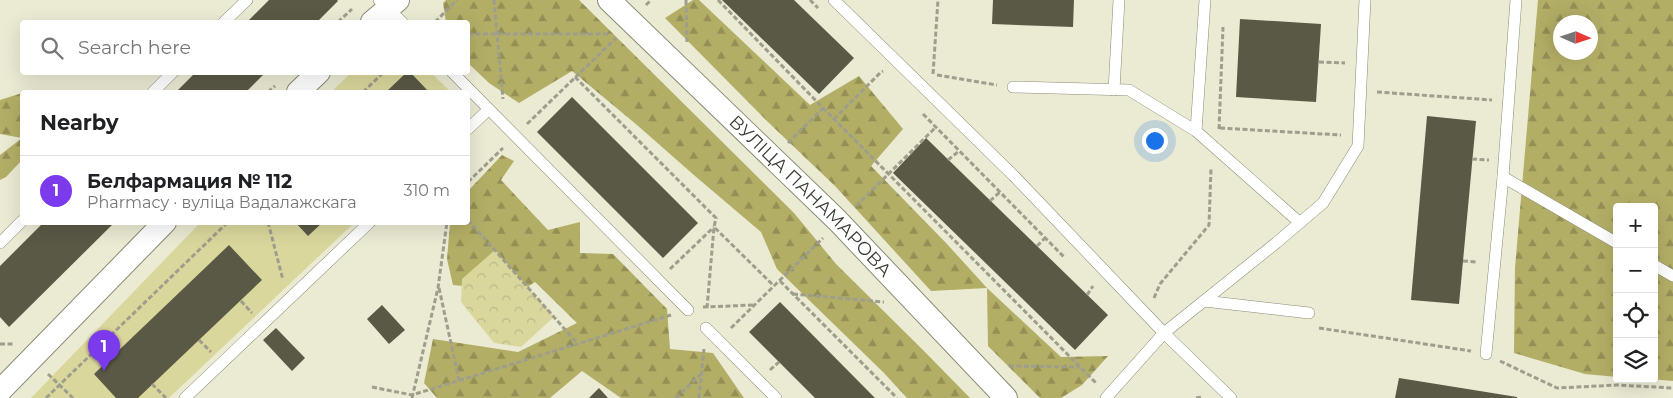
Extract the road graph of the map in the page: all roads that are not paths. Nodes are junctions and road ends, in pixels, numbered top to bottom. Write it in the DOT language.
graph roads {
  1 [pos="247,0"];
  2 [pos="609,0"];
  3 [pos="834,0"];
  4 [pos="1119,0"];
  5 [pos="1205,0"];
  6 [pos="1365,0"];
  7 [pos="1516,0"];
  8 [pos="226,20"];
  9 [pos="170,75"];
  10 [pos="316,75"];
  11 [pos="455,75"];
  12 [pos="1013,87"];
  13 [pos="155,90"];
  14 [pos="300,90"];
  15 [pos="469,90"];
  16 [pos="1114,90"];
  17 [pos="470,91"];
  18 [pos="488,110"];
  19 [pos="470,127"];
  20 [pos="1196,131"];
  21 [pos="1504,177"];
  22 [pos="1299,222"];
  23 [pos="20,223"];
  24 [pos="162,225"];
  25 [pos="367,225"];
  26 [pos="1613,241"];
  27 [pos="0,243"];
  28 [pos="1658,267"];
  29 [pos="1673,276"];
  30 [pos="1204,301"];
  31 [pos="688,310"];
  32 [pos="1309,313"];
  33 [pos="706,328"];
  34 [pos="1164,333"];
  35 [pos="1486,354"];
  36 [pos="0,391"];
  37 [pos="186,398"];
  38 [pos="776,398"];
  39 [pos="1006,398"];
  40 [pos="1106,398"];
  41 [pos="1231,398"];
  1 -- 8 [label="lane"];
  2 -- 39 [label="street, ВУЛІЦА ПАНАМАРОВА"];
  3 -- 34 [label="lane"];
  4 -- 16 [label="lane"];
  5 -- 20 [label="lane"];
  6 -- 22 [label="lane"];
  7 -- 21 [label="lane"];
  9 -- 13 [label="lane"];
  10 -- 14 [label="street"];
  11 -- 15 [label="lane"];
  12 -- 16 [label="lane"];
  16 -- 20 [label="lane"];
  17 -- 18 [label="lane"];
  18 -- 19 [label="lane"];
  18 -- 31 [label="lane"];
  20 -- 22 [label="lane"];
  21 -- 26 [label="lane"];
  21 -- 35 [label="lane"];
  22 -- 30 [label="lane"];
  23 -- 27 [label="lane"];
  24 -- 36 [label="street"];
  25 -- 37 [label="lane"];
  28 -- 29 [label="lane"];
  30 -- 32 [label="lane"];
  30 -- 34 [label="lane"];
  33 -- 38 [label="lane"];
  34 -- 40 [label="lane"];
  34 -- 41 [label="lane"];
}
